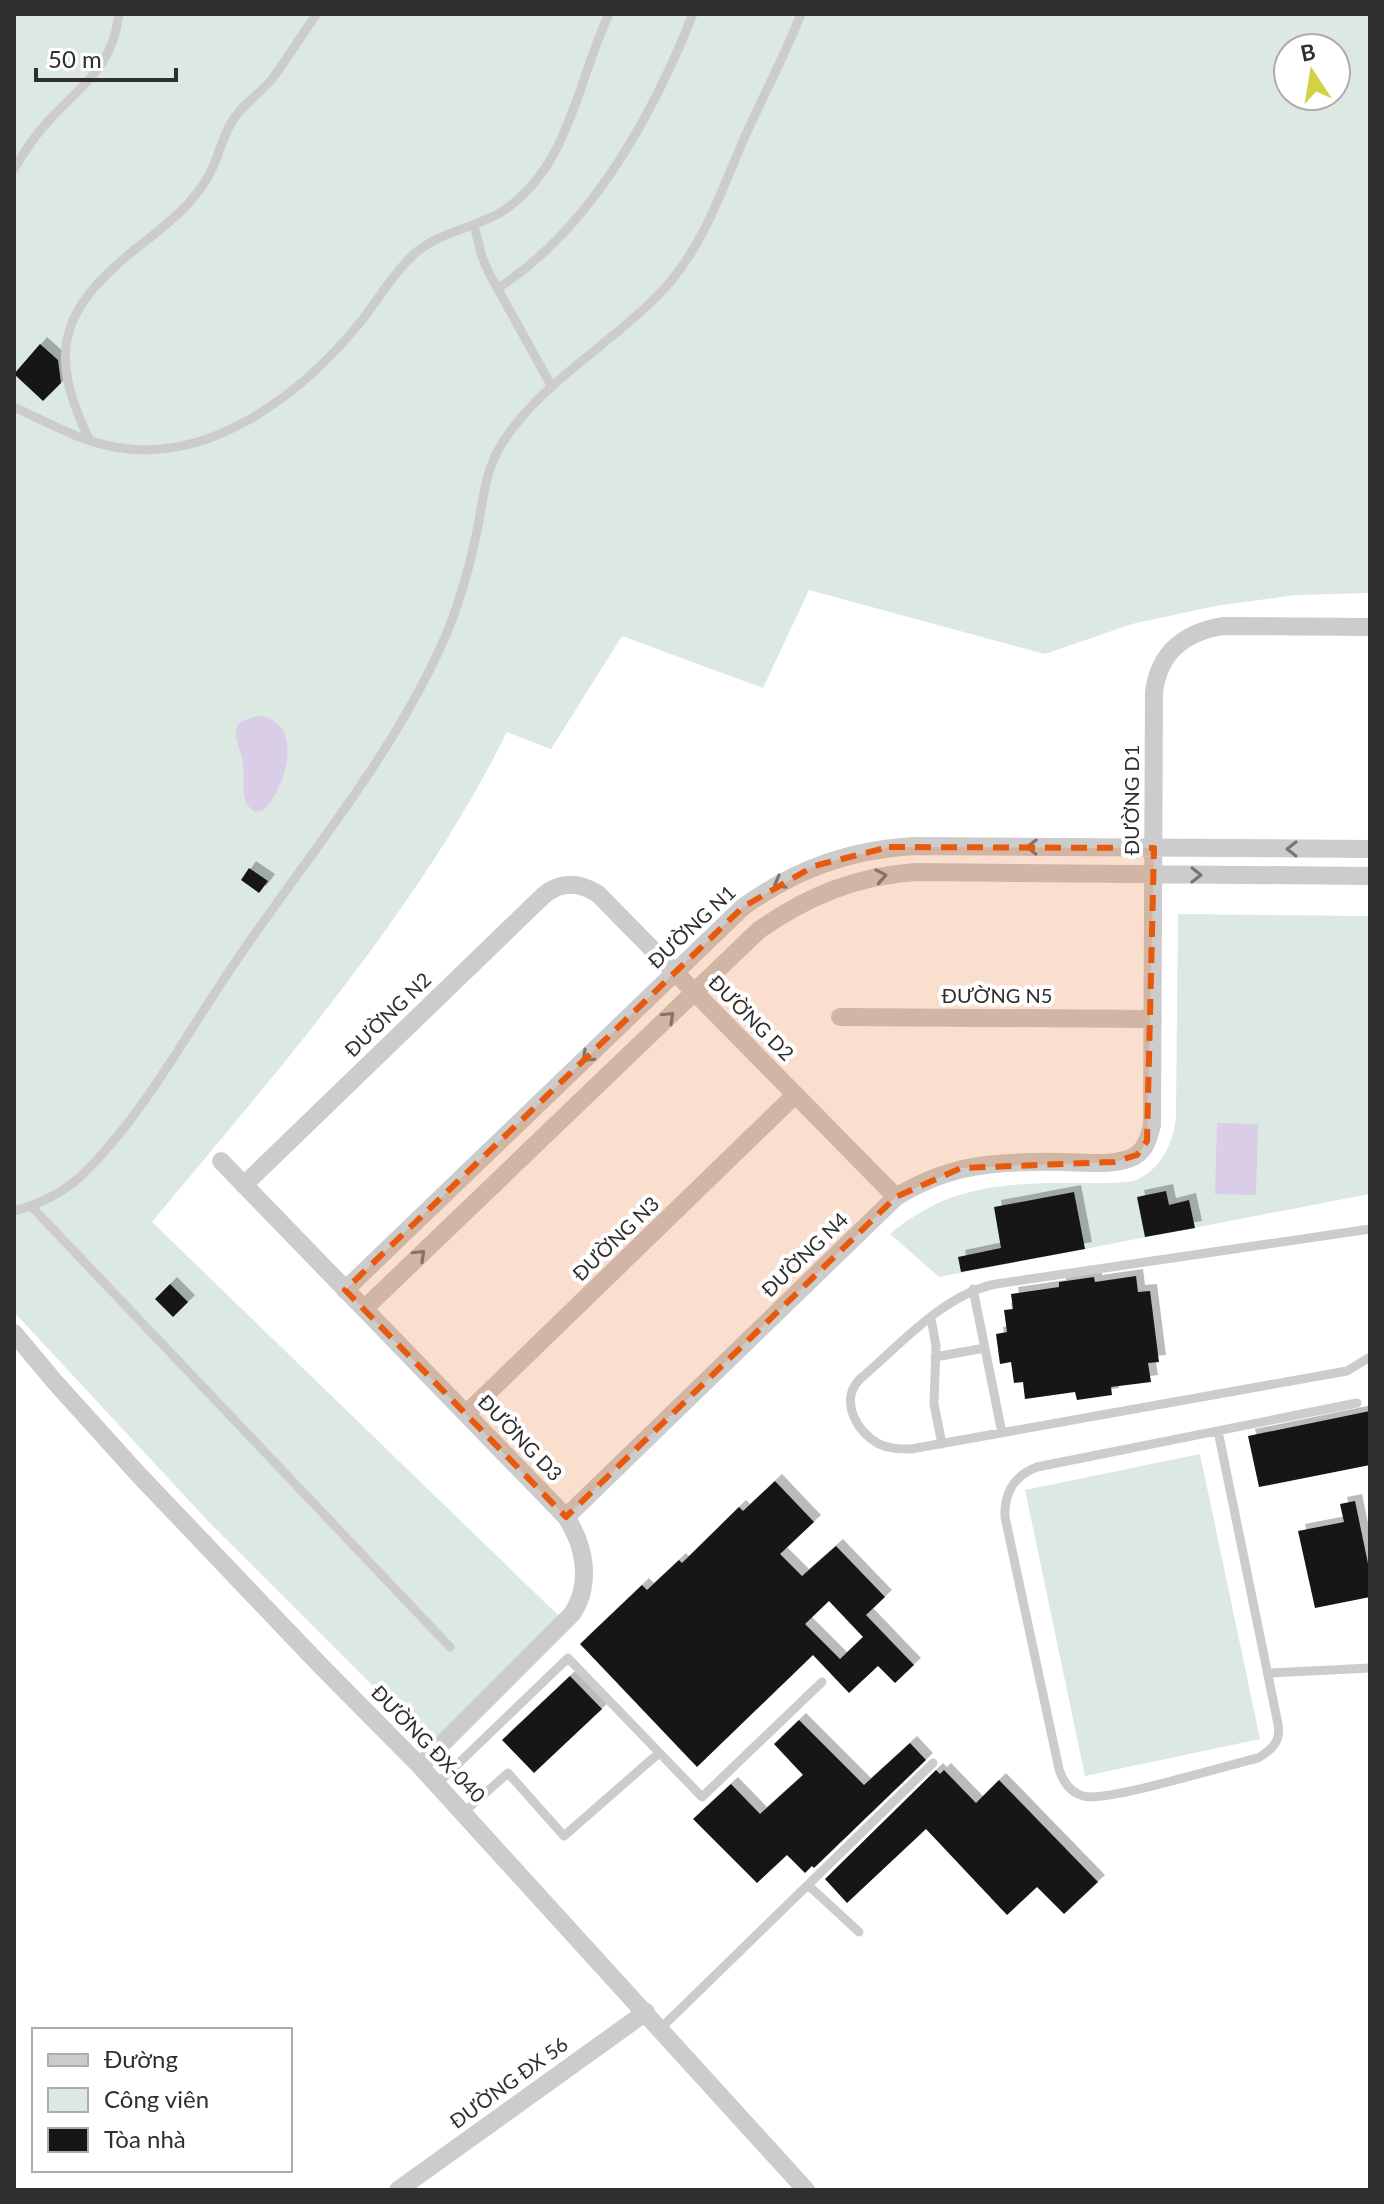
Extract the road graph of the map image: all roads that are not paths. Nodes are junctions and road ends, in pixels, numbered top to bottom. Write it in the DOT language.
graph roads {
  1 [pos="119,14"];
  2 [pos="317,14"];
  3 [pos="609,14"];
  4 [pos="693,14"];
  5 [pos="801,14"];
  6 [pos="14,169"];
  7 [pos="474,225"];
  8 [pos="498,288"];
  9 [pos="552,387"];
  10 [pos="14,407"];
  11 [pos="90,441"];
  12 [pos="1370,627"];
  13 [pos="1154,848"];
  14 [pos="1370,849"];
  15 [pos="1153,874"];
  16 [pos="1370,876"];
  17 [pos="567,884"];
  18 [pos="675,972"];
  19 [pos="695,992"];
  20 [pos="840,1017"];
  21 [pos="1153,1019"];
  22 [pos="795,1095"];
  23 [pos="1137,1155"];
  24 [pos="221,1161"];
  25 [pos="244,1185"];
  26 [pos="896,1197"];
  27 [pos="31,1206"];
  28 [pos="14,1211"];
  29 [pos="1370,1229"];
  30 [pos="973,1289"];
  31 [pos="345,1290"];
  32 [pos="364,1309"];
  33 [pos="931,1318"];
  34 [pos="14,1333"];
  35 [pos="985,1348"];
  36 [pos="935,1357"];
  37 [pos="1370,1357"];
  38 [pos="1357,1403"];
  39 [pos="466,1414"];
  40 [pos="1218,1431"];
  41 [pos="1002,1433"];
  42 [pos="942,1444"];
  43 [pos="566,1517"];
  44 [pos="450,1647"];
  45 [pos="1370,1668"];
  46 [pos="1268,1673"];
  47 [pos="822,1682"];
  48 [pos="659,1753"];
  49 [pos="933,1763"];
  50 [pos="420,1766"];
  51 [pos="437,1784"];
  52 [pos="463,1813"];
  53 [pos="808,1885"];
  54 [pos="859,1932"];
  55 [pos="646,2012"];
  56 [pos="661,2028"];
  57 [pos="398,2190"];
  58 [pos="806,2190"];
  1 -- 6 [label="lane"];
  2 -- 11 [label="lane"];
  3 -- 7 [label="lane"];
  4 -- 8 [label="lane"];
  5 -- 9 [label="lane"];
  7 -- 8 [label="lane"];
  7 -- 11 [label="lane"];
  8 -- 9 [label="lane"];
  9 -- 27 [label="lane"];
  10 -- 11 [label="lane"];
  12 -- 13 [label="street, ĐƯỜNG D1"];
  14 -- 13 [label="street, ĐƯỜNG N1, one-way"];
  13 -- 15 [label="street, ĐƯỜNG D1"];
  13 -- 18 [label="street, ĐƯỜNG N1, one-way"];
  15 -- 16 [label="street, one-way"];
  19 -- 15 [label="street, one-way"];
  15 -- 21 [label="street, ĐƯỜNG D1"];
  17 -- 18 [label="street, ĐƯỜNG D2"];
  17 -- 25 [label="street, ĐƯỜNG N2"];
  18 -- 19 [label="street, ĐƯỜNG D2"];
  18 -- 31 [label="street, ĐƯỜNG N1, one-way"];
  19 -- 22 [label="street, ĐƯỜNG D2"];
  32 -- 19 [label="street, one-way"];
  20 -- 21 [label="street, ĐƯỜNG N5"];
  21 -- 23 [label="street, ĐƯỜNG D1"];
  22 -- 26 [label="street, ĐƯỜNG D2"];
  22 -- 39 [label="street, ĐƯỜNG N3"];
  23 -- 26 [label="street, ĐƯỜNG N4"];
  24 -- 25 [label="street, ĐƯỜNG D3"];
  25 -- 31 [label="street, ĐƯỜNG D3"];
  26 -- 43 [label="street, ĐƯỜNG N4"];
  27 -- 28 [label="lane"];
  27 -- 44 [label="lane"];
  29 -- 30 [label="lane"];
  30 -- 33 [label="lane"];
  30 -- 35 [label="lane"];
  31 -- 32 [label="street, ĐƯỜNG D3"];
  32 -- 39 [label="street, ĐƯỜNG D3"];
  33 -- 36 [label="lane"];
  33 -- 42 [label="lane"];
  34 -- 50 [label="street, ĐƯỜNG ĐX-040"];
  35 -- 36 [label="lane"];
  35 -- 41 [label="lane"];
  36 -- 42 [label="lane"];
  37 -- 41 [label="lane"];
  38 -- 40 [label="lane"];
  39 -- 43 [label="street, ĐƯỜNG D3"];
  40 -- 46 [label="lane"];
  40 -- 46 [label="lane"];
  41 -- 42 [label="lane"];
  43 -- 50 [label="street, ĐƯỜNG D3"];
  45 -- 46 [label="lane"];
  47 -- 48 [label="lane"];
  48 -- 51 [label="lane"];
  48 -- 52 [label="lane"];
  49 -- 53 [label="lane"];
  50 -- 51 [label="street, ĐƯỜNG ĐX-040"];
  51 -- 52 [label="street, ĐƯỜNG ĐX-040"];
  52 -- 55 [label="street, ĐƯỜNG ĐX-040"];
  53 -- 54 [label="lane"];
  53 -- 56 [label="lane"];
  55 -- 56 [label="street, ĐƯỜNG ĐX-040"];
  55 -- 57 [label="street, ĐƯỜNG ĐX 56"];
  56 -- 58 [label="street, ĐƯỜNG ĐX-040"];
}
